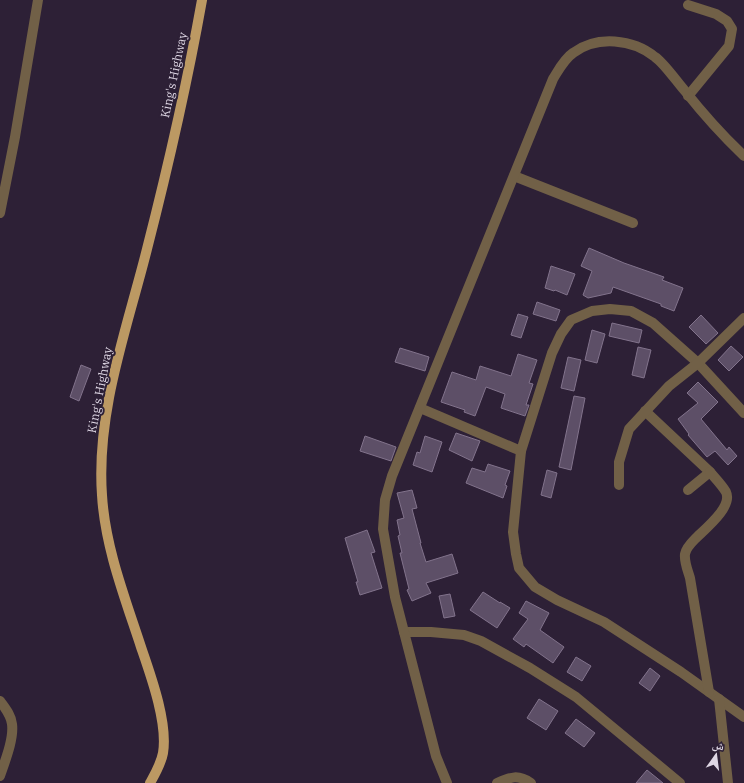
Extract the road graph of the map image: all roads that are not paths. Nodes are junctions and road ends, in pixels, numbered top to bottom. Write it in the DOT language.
graph roads {
  1 [pos="38,0"];
  2 [pos="202,0"];
  3 [pos="688,5"];
  4 [pos="688,96"];
  5 [pos="742,151"];
  6 [pos="514,176"];
  7 [pos="0,213"];
  8 [pos="634,223"];
  9 [pos="744,318"];
  10 [pos="698,363"];
  11 [pos="420,408"];
  12 [pos="645,411"];
  13 [pos="744,413"];
  14 [pos="521,451"];
  15 [pos="710,472"];
  16 [pos="619,485"];
  17 [pos="688,490"];
  18 [pos="404,632"];
  19 [pos="709,692"];
  20 [pos="719,699"];
  21 [pos="0,701"];
  22 [pos="744,717"];
  23 [pos="0,776"];
  24 [pos="150,783"];
  25 [pos="447,783"];
  26 [pos="497,783"];
  27 [pos="531,783"];
  28 [pos="680,783"];
  29 [pos="728,783"];
  1 -- 7 [label="street"];
  2 -- 24 [label="main road, King's Highway"];
  3 -- 4 [label="street"];
  4 -- 5 [label="street"];
  4 -- 6 [label="street"];
  6 -- 8 [label="street"];
  6 -- 11 [label="street"];
  9 -- 10 [label="street"];
  10 -- 12 [label="street"];
  10 -- 13 [label="street"];
  10 -- 14 [label="street"];
  11 -- 14 [label="street"];
  11 -- 18 [label="street"];
  12 -- 15 [label="street"];
  12 -- 16 [label="street"];
  14 -- 19 [label="street"];
  15 -- 17 [label="street"];
  15 -- 19 [label="street"];
  18 -- 25 [label="street"];
  18 -- 28 [label="street"];
  19 -- 20 [label="street"];
  20 -- 22 [label="street"];
  20 -- 29 [label="street"];
  21 -- 23 [label="street"];
  26 -- 27 [label="street"];
}
